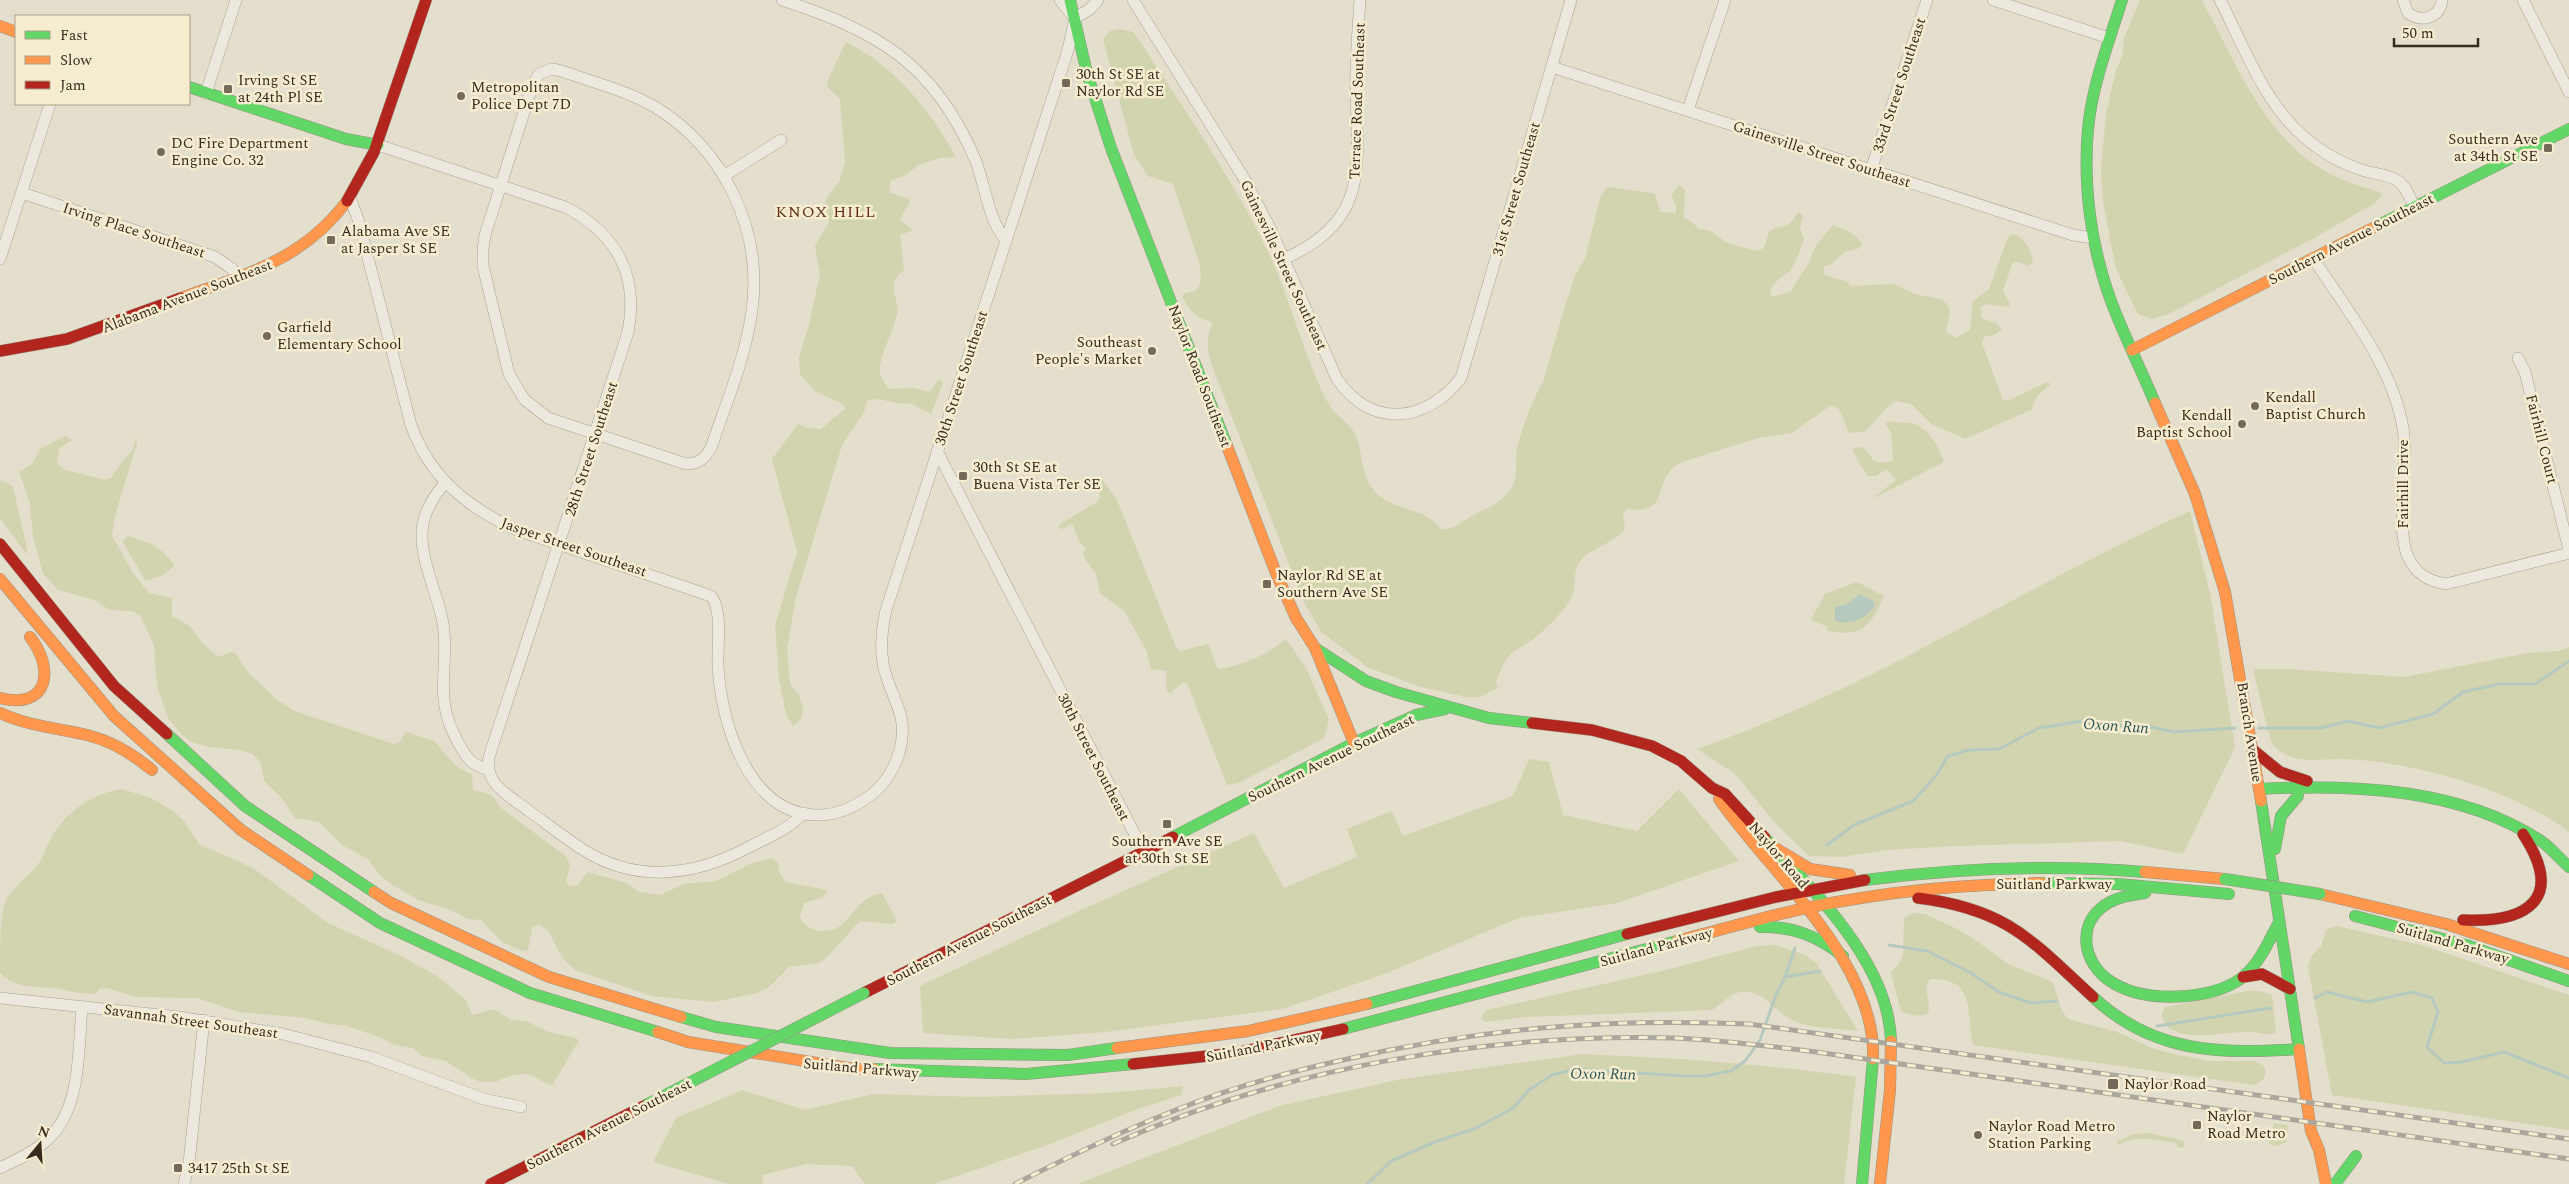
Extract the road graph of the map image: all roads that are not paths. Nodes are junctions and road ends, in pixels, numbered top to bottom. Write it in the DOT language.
graph roads {
  1 [pos="236,0"];
  2 [pos="426,0"];
  3 [pos="782,0"];
  4 [pos="1060,0"];
  5 [pos="1070,0"];
  6 [pos="1098,0"];
  7 [pos="1133,0"];
  8 [pos="1360,0"];
  9 [pos="1572,0"];
  10 [pos="1725,0"];
  11 [pos="1927,0"];
  12 [pos="1993,0"];
  13 [pos="2122,0"];
  14 [pos="2220,0"];
  15 [pos="2404,0"];
  16 [pos="2442,0"];
  17 [pos="2522,0"];
  18 [pos="1075,18"];
  19 [pos="0,26"];
  20 [pos="15,32"];
  21 [pos="2109,38"];
  22 [pos="1552,67"];
  23 [pos="190,87"];
  24 [pos="2569,92"];
  25 [pos="206,93"];
  26 [pos="50,105"];
  27 [pos="1688,110"];
  28 [pos="2569,128"];
  29 [pos="781,140"];
  30 [pos="378,145"];
  31 [pos="1871,170"];
  32 [pos="724,176"];
  33 [pos="500,186"];
  34 [pos="22,192"];
  35 [pos="350,198"];
  36 [pos="2414,206"];
  37 [pos="2092,238"];
  38 [pos="1006,241"];
  39 [pos="0,258"];
  40 [pos="2312,258"];
  41 [pos="1284,259"];
  42 [pos="240,277"];
  43 [pos="2132,350"];
  44 [pos="0,351"];
  45 [pos="2518,358"];
  46 [pos="1460,378"];
  47 [pos="595,434"];
  48 [pos="937,451"];
  49 [pos="445,483"];
  50 [pos="0,544"];
  51 [pos="560,544"];
  52 [pos="2569,551"];
  53 [pos="0,579"];
  54 [pos="23,628"];
  55 [pos="1315,648"];
  56 [pos="0,698"];
  57 [pos="1452,708"];
  58 [pos="0,713"];
  59 [pos="1354,743"];
  60 [pos="2254,750"];
  61 [pos="489,774"];
  62 [pos="163,779"];
  63 [pos="2329,787"];
  64 [pos="1712,788"];
  65 [pos="2260,795"];
  66 [pos="2298,796"];
  67 [pos="804,813"];
  68 [pos="217,824"];
  69 [pos="2518,828"];
  70 [pos="1767,843"];
  71 [pos="1144,852"];
  72 [pos="2569,867"];
  73 [pos="302,875"];
  74 [pos="1900,876"];
  75 [pos="2273,881"];
  76 [pos="2184,889"];
  77 [pos="1810,890"];
  78 [pos="1794,893"];
  79 [pos="1885,894"];
  80 [pos="2244,896"];
  81 [pos="2266,899"];
  82 [pos="2289,903"];
  83 [pos="1822,905"];
  84 [pos="1806,908"];
  85 [pos="2341,913"];
  86 [pos="2414,914"];
  87 [pos="2279,922"];
  88 [pos="1720,930"];
  89 [pos="1842,956"];
  90 [pos="2569,964"];
  91 [pos="2243,977"];
  92 [pos="2569,981"];
  93 [pos="2290,989"];
  94 [pos="0,998"];
  95 [pos="82,1007"];
  96 [pos="204,1020"];
  97 [pos="2299,1049"];
  98 [pos="521,1107"];
  99 [pos="2311,1131"];
  100 [pos="2307,1153"];
  101 [pos="2356,1156"];
  102 [pos="0,1168"];
  103 [pos="184,1184"];
  104 [pos="491,1184"];
  105 [pos="1862,1184"];
  106 [pos="1880,1184"];
  107 [pos="2326,1184"];
  108 [pos="2336,1184"];
  1 -- 25 [label="street"];
  2 -- 30 [label="main road, Alabama Avenue Southeast"];
  3 -- 38 [label="street"];
  4 -- 18 [label="street"];
  5 -- 18 [label="main road, Naylor Road Southeast"];
  6 -- 18 [label="street"];
  7 -- 41 [label="street, Gainesville Street Southeast"];
  8 -- 41 [label="street, Terrace Road Southeast"];
  9 -- 22 [label="street, 31st Street Southeast"];
  10 -- 27 [label="street"];
  11 -- 31 [label="street, 33rd Street Southeast"];
  12 -- 21 [label="street"];
  13 -- 21 [label="main road, Branch Avenue"];
  14 -- 36 [label="street"];
  15 -- 16 [label="street"];
  17 -- 24 [label="street"];
  18 -- 38 [label="street, 30th Street Southeast"];
  18 -- 55 [label="main road, Naylor Road Southeast"];
  19 -- 20 [label="main road"];
  21 -- 37 [label="main road, Branch Avenue"];
  22 -- 27 [label="street, Gainesville Street Southeast"];
  22 -- 46 [label="street, 31st Street Southeast"];
  23 -- 25 [label="main road"];
  25 -- 30 [label="main road"];
  26 -- 34 [label="street"];
  27 -- 31 [label="street, Gainesville Street Southeast"];
  28 -- 36 [label="main road, Southern Avenue Southeast"];
  29 -- 32 [label="street"];
  30 -- 33 [label="street, 28th Street Southeast"];
  30 -- 35 [label="main road, Alabama Avenue Southeast"];
  31 -- 37 [label="street, Gainesville Street Southeast"];
  32 -- 33 [label="street"];
  32 -- 47 [label="street"];
  33 -- 47 [label="street"];
  33 -- 47 [label="street, 28th Street Southeast"];
  34 -- 39 [label="street"];
  34 -- 42 [label="street, Irving Place Southeast"];
  35 -- 42 [label="main road, Alabama Avenue Southeast"];
  35 -- 49 [label="street, Jasper Street Southeast"];
  36 -- 40 [label="main road, Southern Avenue Southeast"];
  37 -- 43 [label="main road, Branch Avenue"];
  38 -- 48 [label="street, 30th Street Southeast"];
  40 -- 43 [label="main road, Southern Avenue Southeast"];
  40 -- 52 [label="street, Fairhill Drive"];
  41 -- 46 [label="street, Gainesville Street Southeast"];
  42 -- 44 [label="main road, Alabama Avenue Southeast"];
  43 -- 60 [label="main road, Branch Avenue"];
  45 -- 52 [label="street, Fairhill Court"];
  47 -- 51 [label="street, 28th Street Southeast"];
  48 -- 67 [label="street"];
  48 -- 71 [label="street, 30th Street Southeast"];
  49 -- 51 [label="street, Jasper Street Southeast"];
  49 -- 61 [label="street"];
  50 -- 78 [label="main road, Suitland Parkway"];
  51 -- 61 [label="street, 28th Street Southeast"];
  51 -- 67 [label="street, Jasper Street Southeast"];
  53 -- 73 [label="main road"];
  54 -- 56 [label="main road"];
  55 -- 57 [label="main road, Naylor Road"];
  55 -- 59 [label="main road, Naylor Road Southeast"];
  57 -- 59 [label="main road, Southern Avenue Southeast"];
  57 -- 64 [label="main road, Naylor Road"];
  58 -- 62 [label="main road"];
  59 -- 71 [label="main road, Southern Avenue Southeast"];
  60 -- 63 [label="main road"];
  60 -- 65 [label="main road, Branch Avenue"];
  61 -- 67 [label="street"];
  63 -- 65 [label="main road"];
  63 -- 66 [label="main road"];
  63 -- 69 [label="main road"];
  64 -- 70 [label="main road, Naylor Road"];
  64 -- 78 [label="main road, Naylor Road"];
  65 -- 66 [label="main road"];
  65 -- 75 [label="main road, Branch Avenue"];
  66 -- 75 [label="main road"];
  68 -- 73 [label="main road"];
  69 -- 72 [label="main road"];
  69 -- 86 [label="main road"];
  70 -- 74 [label="main road"];
  70 -- 77 [label="main road, Naylor Road"];
  71 -- 104 [label="main road, Southern Avenue Southeast, bridge"];
  73 -- 88 [label="main road, Suitland Parkway"];
  74 -- 77 [label="main road, Suitland Parkway"];
  74 -- 86 [label="main road, Suitland Parkway, bridge"];
  75 -- 87 [label="main road, Branch Avenue"];
  76 -- 79 [label="main road, Suitland Parkway"];
  76 -- 80 [label="main road, Suitland Parkway"];
  76 -- 91 [label="main road"];
  77 -- 78 [label="main road, Suitland Parkway"];
  77 -- 83 [label="main road, Naylor Road"];
  78 -- 84 [label="main road, Naylor Road"];
  79 -- 83 [label="main road, Suitland Parkway"];
  79 -- 97 [label="main road"];
  81 -- 82 [label="main road"];
  83 -- 84 [label="main road, Suitland Parkway"];
  83 -- 106 [label="main road, Naylor Road"];
  84 -- 88 [label="main road, Suitland Parkway"];
  84 -- 89 [label="main road, Naylor Road"];
  85 -- 92 [label="main road, Suitland Parkway"];
  86 -- 90 [label="main road, Suitland Parkway"];
  87 -- 91 [label="main road"];
  87 -- 93 [label="main road, Branch Avenue"];
  88 -- 89 [label="main road"];
  89 -- 105 [label="main road, Naylor Road"];
  91 -- 93 [label="main road"];
  93 -- 97 [label="main road, Branch Avenue"];
  94 -- 95 [label="street, Savannah Street Southeast"];
  95 -- 96 [label="street, Savannah Street Southeast"];
  95 -- 102 [label="street"];
  96 -- 98 [label="street, Savannah Street Southeast"];
  96 -- 103 [label="street"];
  97 -- 99 [label="main road, Branch Avenue"];
  99 -- 100 [label="main road, Branch Avenue"];
  99 -- 107 [label="main road, Branch Avenue"];
  101 -- 108 [label="main road"];
}
